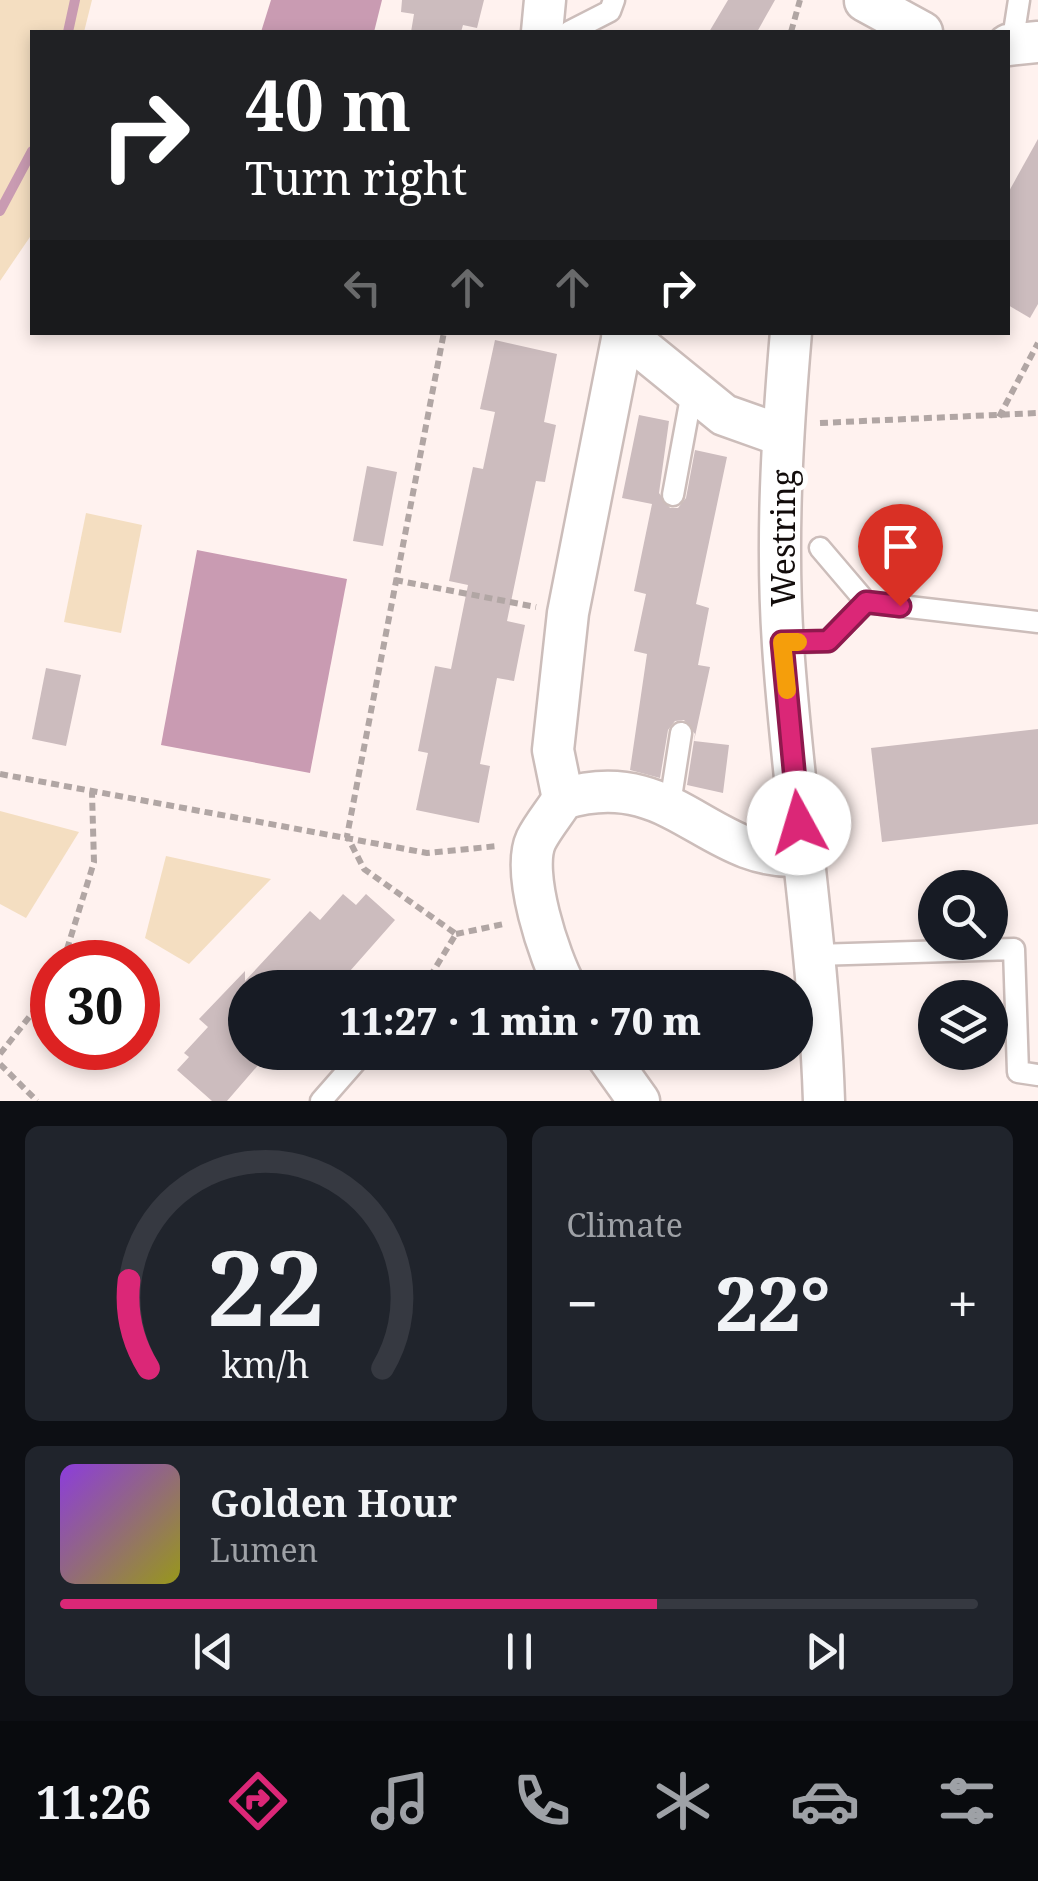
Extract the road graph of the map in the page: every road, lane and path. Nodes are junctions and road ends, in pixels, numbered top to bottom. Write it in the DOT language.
graph roads {
  1 [pos="545,0"];
  2 [pos="614,0"];
  3 [pos="800,0"];
  4 [pos="865,0"];
  5 [pos="1019,0"];
  6 [pos="542,30"];
  7 [pos="573,30"];
  8 [pos="791,30"];
  9 [pos="856,30"];
  10 [pos="918,30"];
  11 [pos="1019,44"];
  12 [pos="443,335"];
  13 [pos="622,335"];
  14 [pos="624,335"];
  15 [pos="791,335"];
  16 [pos="1038,342"];
  17 [pos="692,392"];
  18 [pos="1038,413"];
  19 [pos="999,417"];
  20 [pos="783,430"];
  21 [pos="673,495"];
  22 [pos="820,548"];
  23 [pos="395,580"];
  24 [pos="866,602"];
  25 [pos="568,614"];
  26 [pos="1038,622"];
  27 [pos="782,642"];
  28 [pos="681,733"];
  29 [pos="0,774"];
  30 [pos="92,793"];
  31 [pos="564,799"];
  32 [pos="670,804"];
  33 [pos="348,836"];
  34 [pos="534,843"];
  35 [pos="803,856"];
  36 [pos="540,916"];
  37 [pos="456,934"];
  38 [pos="70,940"];
  39 [pos="815,956"];
  40 [pos="434,970"];
  41 [pos="560,970"];
  42 [pos="30,1016"];
  43 [pos="0,1054"];
  44 [pos="0,1064"];
  45 [pos="348,1070"];
  46 [pos="617,1070"];
  47 [pos="1038,1076"];
  48 [pos="37,1101"];
  49 [pos="321,1101"];
  50 [pos="640,1101"];
  51 [pos="824,1101"];
  1 -- 6 [label="street"];
  2 -- 7 [label="lane"];
  3 -- 8 [label="path"];
  4 -- 9 [label="street"];
  4 -- 10 [label="street"];
  5 -- 11 [label="lane"];
  12 -- 23 [label="path"];
  13 -- 25 [label="street"];
  14 -- 17 [label="street"];
  15 -- 20 [label="street, Westring"];
  16 -- 19 [label="path"];
  17 -- 20 [label="street"];
  17 -- 21 [label="lane"];
  18 -- 19 [label="path"];
  19 -- 20 [label="path"];
  20 -- 27 [label="street, Westring"];
  22 -- 24 [label="lane"];
  23 -- 25 [label="path"];
  23 -- 33 [label="path"];
  24 -- 26 [label="lane"];
  24 -- 27 [label="lane"];
  25 -- 31 [label="street"];
  27 -- 35 [label="street, Westring"];
  28 -- 32 [label="lane"];
  29 -- 30 [label="path"];
  30 -- 33 [label="path"];
  30 -- 38 [label="path"];
  31 -- 32 [label="street"];
  31 -- 34 [label="street"];
  32 -- 35 [label="street"];
  33 -- 34 [label="path"];
  33 -- 37 [label="path"];
  34 -- 36 [label="street"];
  35 -- 39 [label="street, Westring"];
  36 -- 37 [label="path"];
  36 -- 41 [label="street"];
  37 -- 40 [label="path"];
  39 -- 47 [label="lane"];
  39 -- 51 [label="street, Westring"];
  42 -- 43 [label="path"];
  44 -- 48 [label="path"];
  45 -- 49 [label="lane"];
  46 -- 50 [label="street"];
}
